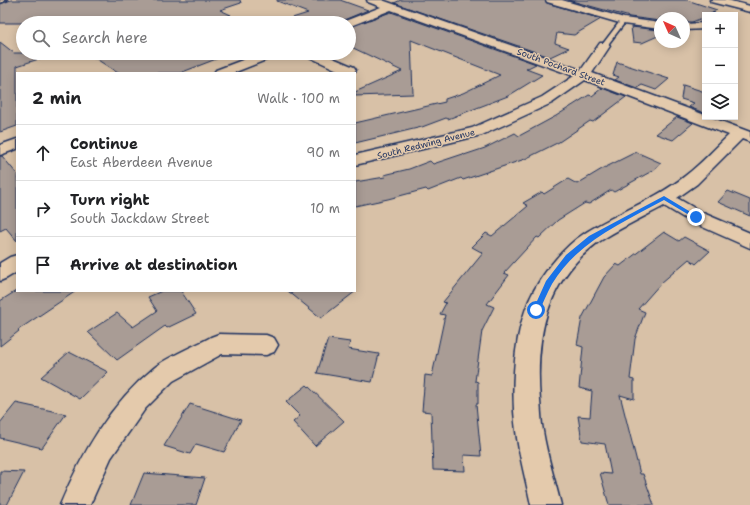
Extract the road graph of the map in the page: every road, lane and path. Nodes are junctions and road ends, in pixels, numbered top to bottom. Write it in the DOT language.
graph roads {
  1 [pos="4,0"];
  2 [pos="372,0"];
  3 [pos="551,0"];
  4 [pos="715,0"];
  5 [pos="0,1"];
  6 [pos="390,7"];
  7 [pos="750,9"];
  8 [pos="750,13"];
  9 [pos="738,19"];
  10 [pos="356,20"];
  11 [pos="623,21"];
  12 [pos="654,25"];
  13 [pos="702,26"];
  14 [pos="690,27"];
  15 [pos="604,46"];
  16 [pos="254,60"];
  17 [pos="327,60"];
  18 [pos="349,70"];
  19 [pos="224,72"];
  20 [pos="584,75"];
  21 [pos="745,135"];
  22 [pos="16,144"];
  23 [pos="0,150"];
  24 [pos="356,160"];
  25 [pos="664,198"];
  26 [pos="750,241"];
  27 [pos="16,263"];
  28 [pos="0,273"];
  29 [pos="266,345"];
  30 [pos="75,505"];
  31 [pos="546,505"];
  1 -- 5 [label="lane"];
  2 -- 6 [label="street, South Pochard Street"];
  3 -- 11 [label="street"];
  4 -- 7 [label="street"];
  6 -- 10 [label="street"];
  6 -- 20 [label="street, South Pochard Street"];
  8 -- 9 [label="street"];
  11 -- 12 [label="street"];
  11 -- 15 [label="lane, South Redwing Avenue"];
  13 -- 14 [label="street"];
  15 -- 20 [label="street, South Redwing Avenue"];
  16 -- 19 [label="street"];
  17 -- 18 [label="street"];
  20 -- 21 [label="street, South Pochard Street"];
  20 -- 24 [label="street, South Redwing Avenue"];
  21 -- 25 [label="street"];
  22 -- 23 [label="street"];
  25 -- 26 [label="street"];
  25 -- 31 [label="street"];
  27 -- 28 [label="street"];
  29 -- 30 [label="street"];
}
